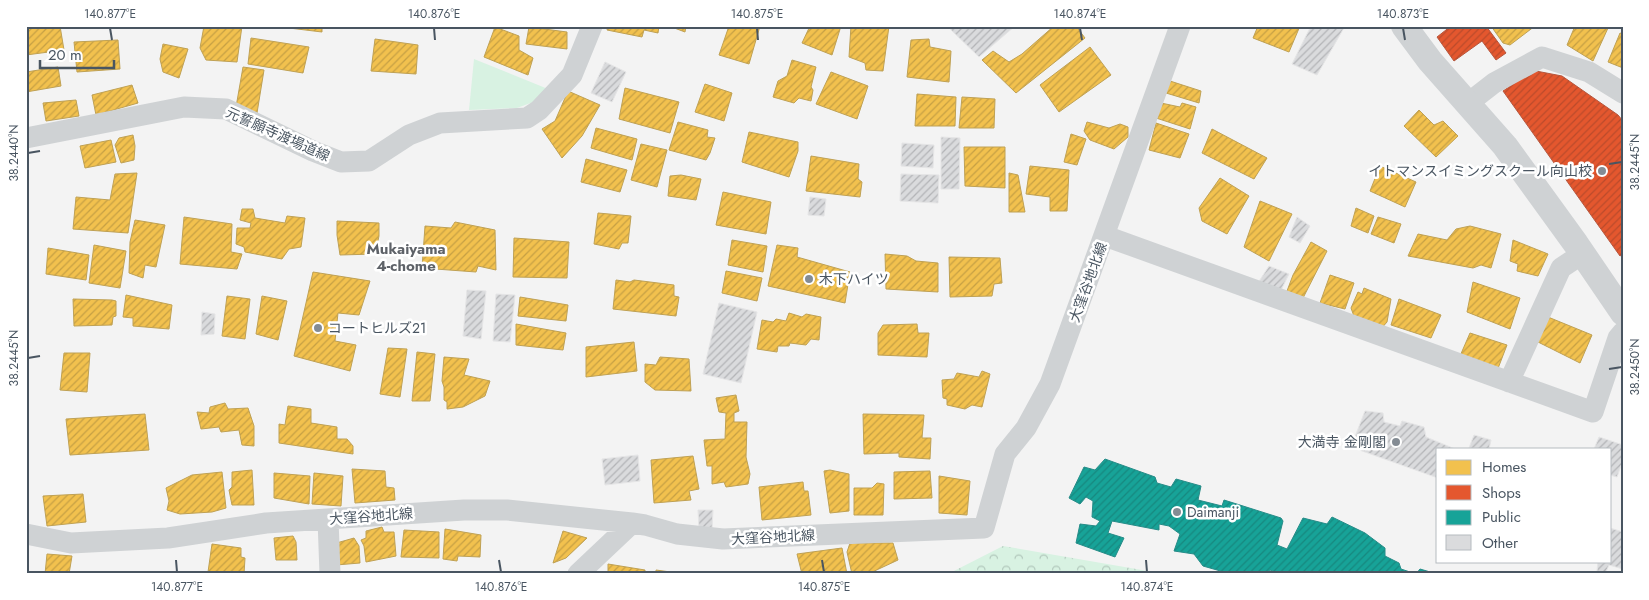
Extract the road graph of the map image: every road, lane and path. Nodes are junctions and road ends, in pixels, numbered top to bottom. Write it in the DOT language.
graph roads {
  1 [pos="1180,26"];
  2 [pos="1404,26"];
  3 [pos="589,32"];
  4 [pos="1623,93"];
  5 [pos="1468,104"];
  6 [pos="26,138"];
  7 [pos="1105,236"];
  8 [pos="1582,254"];
  9 [pos="1623,313"];
  10 [pos="1623,332"];
  11 [pos="1509,382"];
  12 [pos="328,519"];
  13 [pos="632,523"];
  14 [pos="26,534"];
  15 [pos="330,574"];
  16 [pos="578,574"];
  1 -- 7 [label="street, 大窪谷地北線"];
  2 -- 5 [label="street"];
  3 -- 6 [label="street, 元誓願寺渡場道線"];
  4 -- 5 [label="street"];
  5 -- 8 [label="street"];
  7 -- 11 [label="street"];
  7 -- 13 [label="street, 大窪谷地北線"];
  8 -- 9 [label="street"];
  8 -- 11 [label="street"];
  10 -- 11 [label="street"];
  12 -- 13 [label="street, 大窪谷地北線"];
  12 -- 14 [label="street, 大窪谷地北線"];
  12 -- 15 [label="street"];
  13 -- 16 [label="street"];
}
